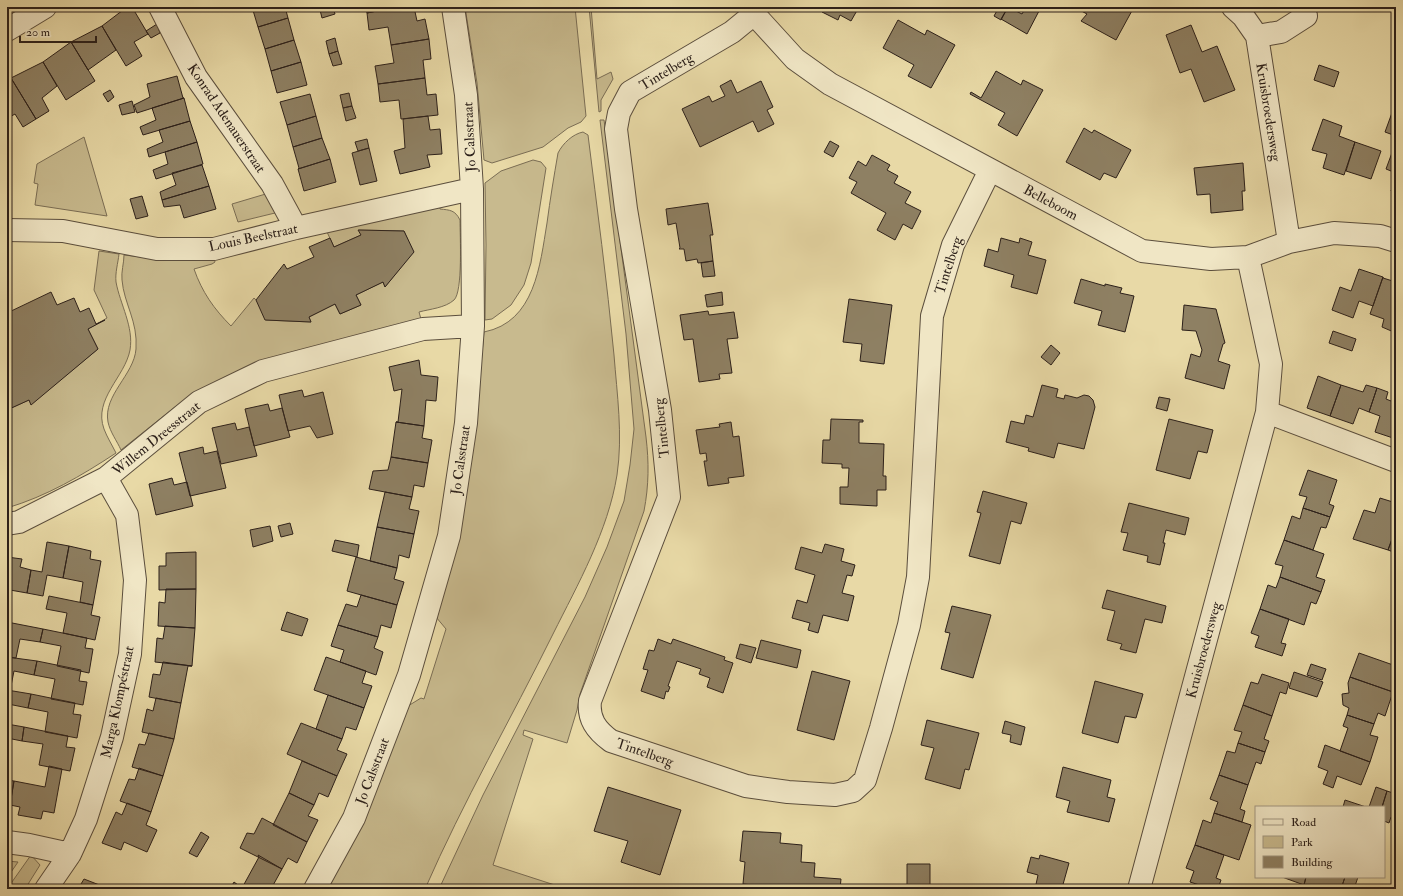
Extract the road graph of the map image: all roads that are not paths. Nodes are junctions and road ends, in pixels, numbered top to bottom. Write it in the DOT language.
graph roads {
  1 [pos="45,7"];
  2 [pos="160,7"];
  3 [pos="453,7"];
  4 [pos="1232,7"];
  5 [pos="753,11"];
  6 [pos="1306,16"];
  7 [pos="7,30"];
  8 [pos="1257,36"];
  9 [pos="990,170"];
  10 [pos="472,189"];
  11 [pos="296,228"];
  12 [pos="7,230"];
  13 [pos="1396,241"];
  14 [pos="1289,242"];
  15 [pos="1248,257"];
  16 [pos="473,326"];
  17 [pos="1267,412"];
  18 [pos="1396,461"];
  19 [pos="106,478"];
  20 [pos="7,524"];
  21 [pos="7,842"];
  22 [pos="70,854"];
  23 [pos="46,889"];
  24 [pos="315,889"];
  25 [pos="1139,889"];
  1 -- 7 [label="street"];
  2 -- 11 [label="street, Konrad Adenauerstraat"];
  3 -- 10 [label="street, Jo Calsstraat"];
  4 -- 8 [label="street"];
  5 -- 9 [label="street, Belleboom"];
  5 -- 9 [label="street, Tintelberg"];
  6 -- 8 [label="street"];
  8 -- 14 [label="street, Kruisbroedersweg"];
  9 -- 15 [label="street, Belleboom"];
  10 -- 11 [label="street, Louis Beelstraat"];
  10 -- 16 [label="street, Jo Calsstraat"];
  11 -- 12 [label="street, Louis Beelstraat"];
  13 -- 14 [label="street, Belleboom"];
  14 -- 15 [label="street, Belleboom"];
  15 -- 17 [label="street, Kruisbroedersweg"];
  16 -- 19 [label="street, Willem Dreesstraat"];
  16 -- 24 [label="street, Jo Calsstraat"];
  17 -- 18 [label="street"];
  17 -- 25 [label="street, Kruisbroedersweg"];
  19 -- 20 [label="street, Willem Dreesstraat"];
  19 -- 22 [label="street, Marga Klompéstraat"];
  21 -- 22 [label="street"];
  22 -- 23 [label="street, Marga Klompéstraat"];
}
